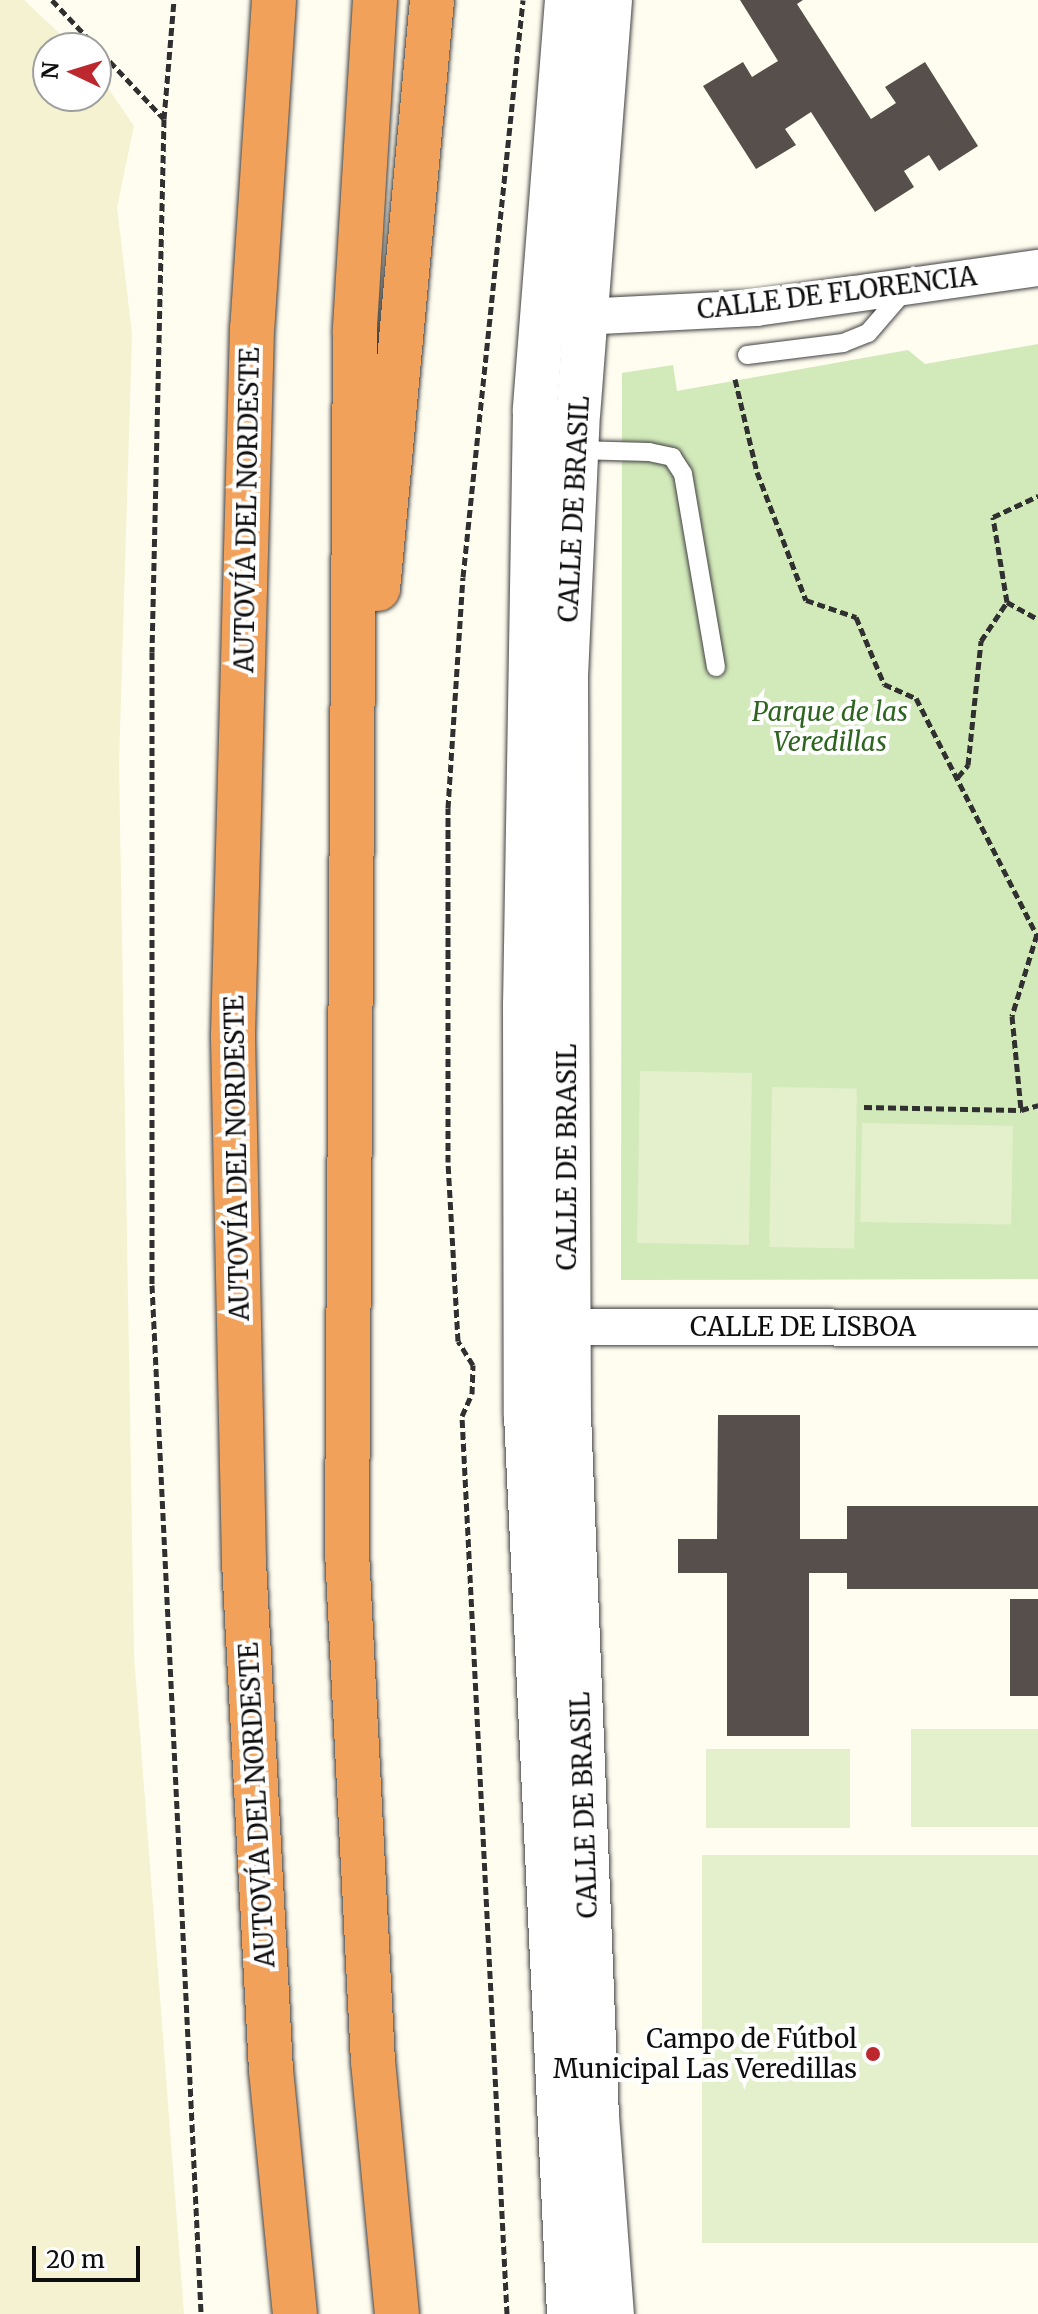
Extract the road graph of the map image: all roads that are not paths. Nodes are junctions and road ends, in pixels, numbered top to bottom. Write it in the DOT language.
graph roads {
  1 [pos="258,0"];
  2 [pos="274,0"];
  3 [pos="375,0"];
  4 [pos="432,0"];
  5 [pos="567,0"];
  6 [pos="610,0"];
  7 [pos="1038,268"];
  8 [pos="907,287"];
  9 [pos="584,317"];
  10 [pos="539,319"];
  11 [pos="252,328"];
  12 [pos="739,360"];
  13 [pos="576,450"];
  14 [pos="716,667"];
  15 [pos="345,1042"];
  16 [pos="568,1327"];
  17 [pos="1038,1328"];
  18 [pos="526,1388"];
  19 [pos="295,2314"];
  20 [pos="397,2314"];
  21 [pos="569,2314"];
  22 [pos="612,2314"];
  1 -- 11 [label="highway"];
  2 -- 11 [label="highway, AUTOVÍA DEL NORDESTE"];
  3 -- 15 [label="highway"];
  4 -- 15 [label="highway"];
  5 -- 10 [label="street, CALLE DE BRASIL"];
  6 -- 9 [label="street, CALLE DE BRASIL"];
  7 -- 8 [label="street, CALLE DE FLORENCIA"];
  8 -- 9 [label="street, CALLE DE FLORENCIA"];
  8 -- 12 [label="lane"];
  9 -- 10 [label="street, CALLE DE FLORENCIA"];
  9 -- 13 [label="street, CALLE DE BRASIL"];
  10 -- 18 [label="street, CALLE DE BRASIL"];
  11 -- 19 [label="highway, AUTOVÍA DEL NORDESTE"];
  13 -- 14 [label="lane"];
  13 -- 16 [label="street, CALLE DE BRASIL"];
  15 -- 20 [label="highway"];
  16 -- 17 [label="street, CALLE DE LISBOA"];
  16 -- 18 [label="street, CALLE DE LISBOA"];
  16 -- 22 [label="street, CALLE DE BRASIL"];
  18 -- 21 [label="street, CALLE DE BRASIL"];
}
